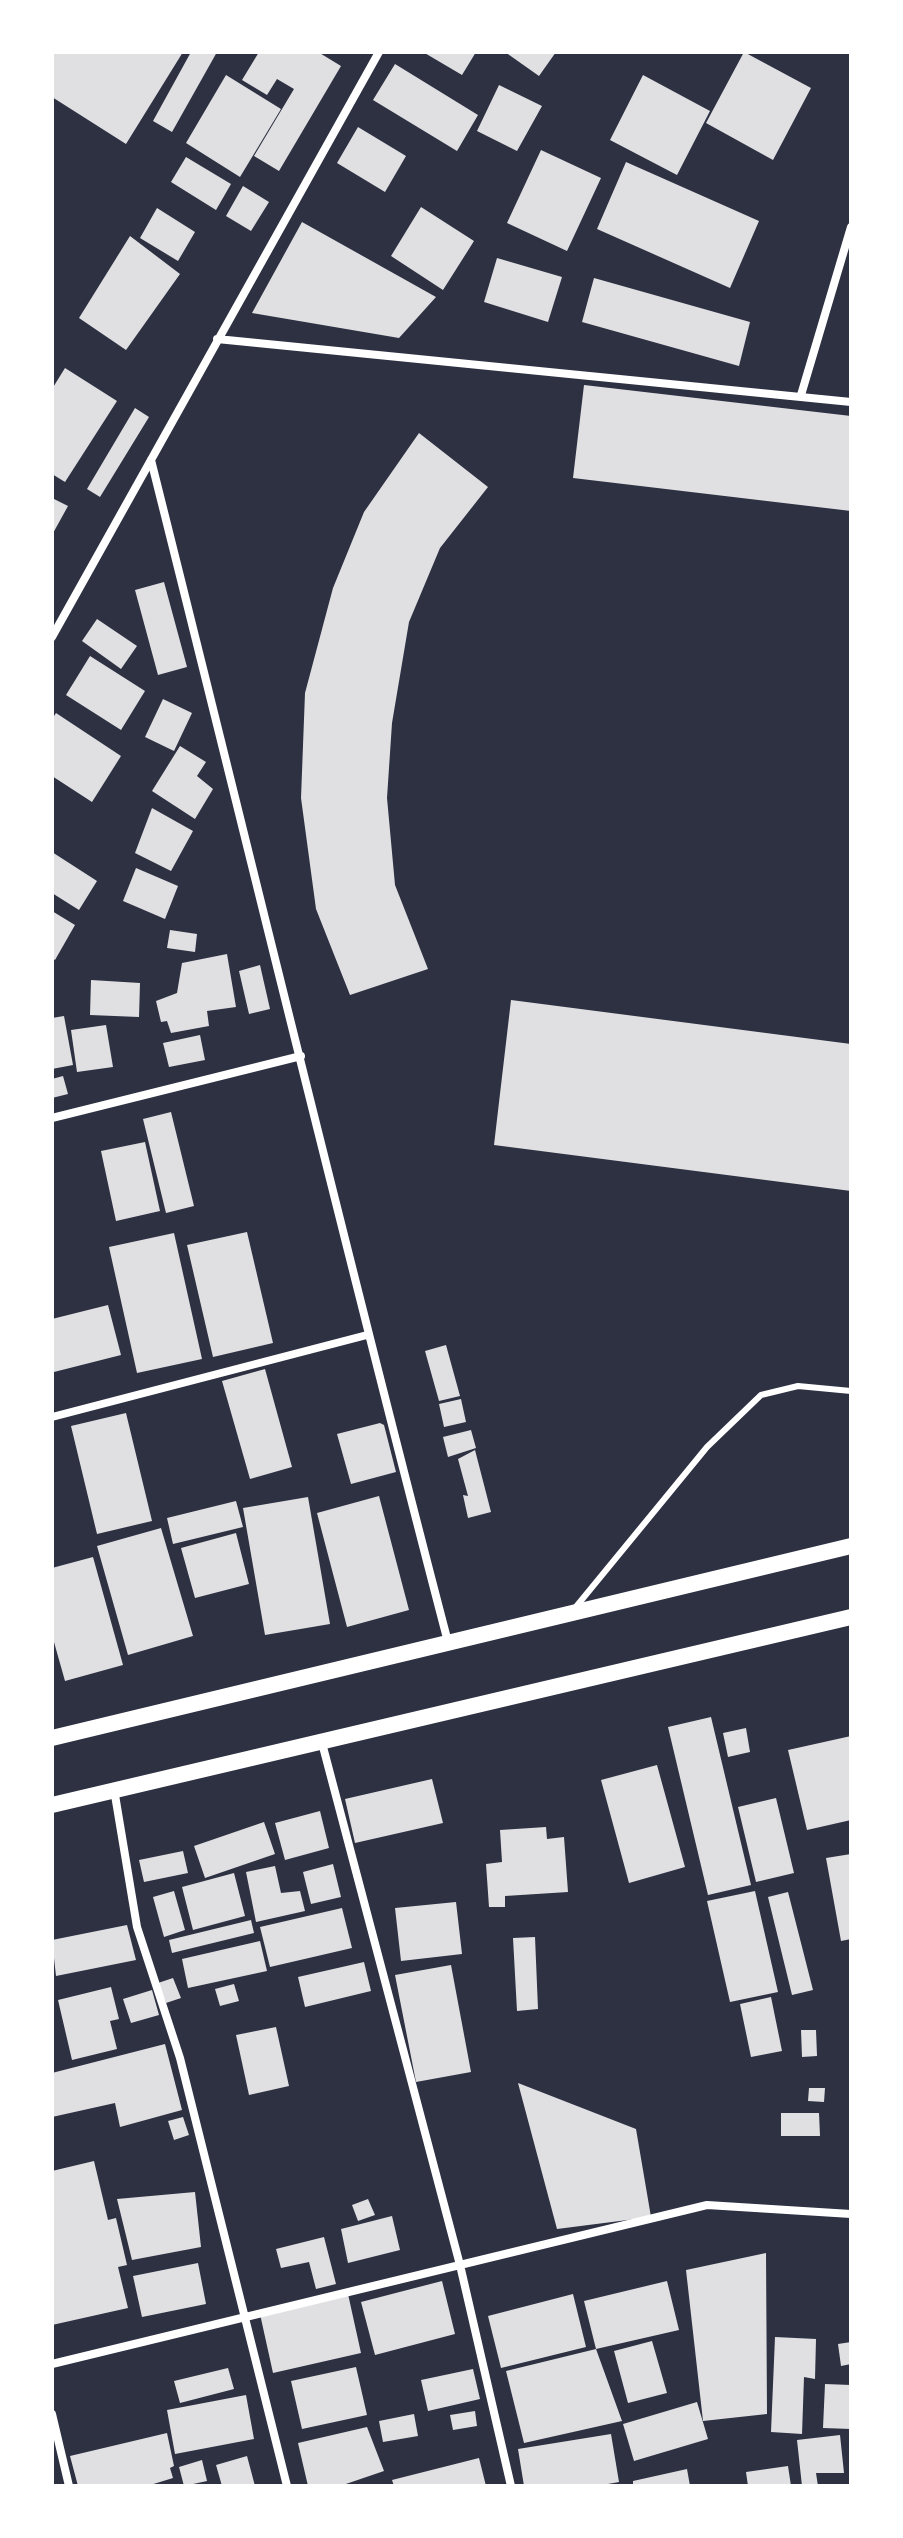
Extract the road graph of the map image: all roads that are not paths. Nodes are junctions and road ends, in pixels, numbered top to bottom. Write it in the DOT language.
graph roads {
  1 [pos="379,52"];
  2 [pos="851,227"];
  3 [pos="217,339"];
  4 [pos="801,395"];
  5 [pos="851,402"];
  6 [pos="151,460"];
  7 [pos="52,637"];
  8 [pos="301,1056"];
  9 [pos="52,1118"];
  10 [pos="367,1335"];
  11 [pos="851,1391"];
  12 [pos="52,1417"];
  13 [pos="851,1546"];
  14 [pos="570,1614"];
  15 [pos="851,1617"];
  16 [pos="448,1643"];
  17 [pos="52,1738"];
  18 [pos="322,1743"];
  19 [pos="114,1789"];
  20 [pos="52,1805"];
  21 [pos="851,2214"];
  22 [pos="460,2265"];
  23 [pos="246,2317"];
  24 [pos="52,2364"];
  25 [pos="52,2414"];
  26 [pos="69,2486"];
  27 [pos="287,2486"];
  28 [pos="511,2486"];
  1 -- 3 [label="street"];
  2 -- 4 [label="street"];
  3 -- 4 [label="street"];
  3 -- 6 [label="street"];
  4 -- 5 [label="street"];
  6 -- 7 [label="street"];
  6 -- 8 [label="street"];
  8 -- 9 [label="street"];
  8 -- 10 [label="street"];
  10 -- 12 [label="street"];
  10 -- 16 [label="street"];
  11 -- 14 [label="lane"];
  13 -- 14 [label="main road"];
  14 -- 16 [label="main road"];
  15 -- 18 [label="main road"];
  16 -- 17 [label="main road"];
  18 -- 19 [label="main road"];
  18 -- 22 [label="street"];
  19 -- 20 [label="main road"];
  19 -- 23 [label="street"];
  21 -- 22 [label="street"];
  22 -- 23 [label="street"];
  22 -- 28 [label="street"];
  23 -- 24 [label="street"];
  23 -- 27 [label="street"];
  25 -- 26 [label="street"];
}
